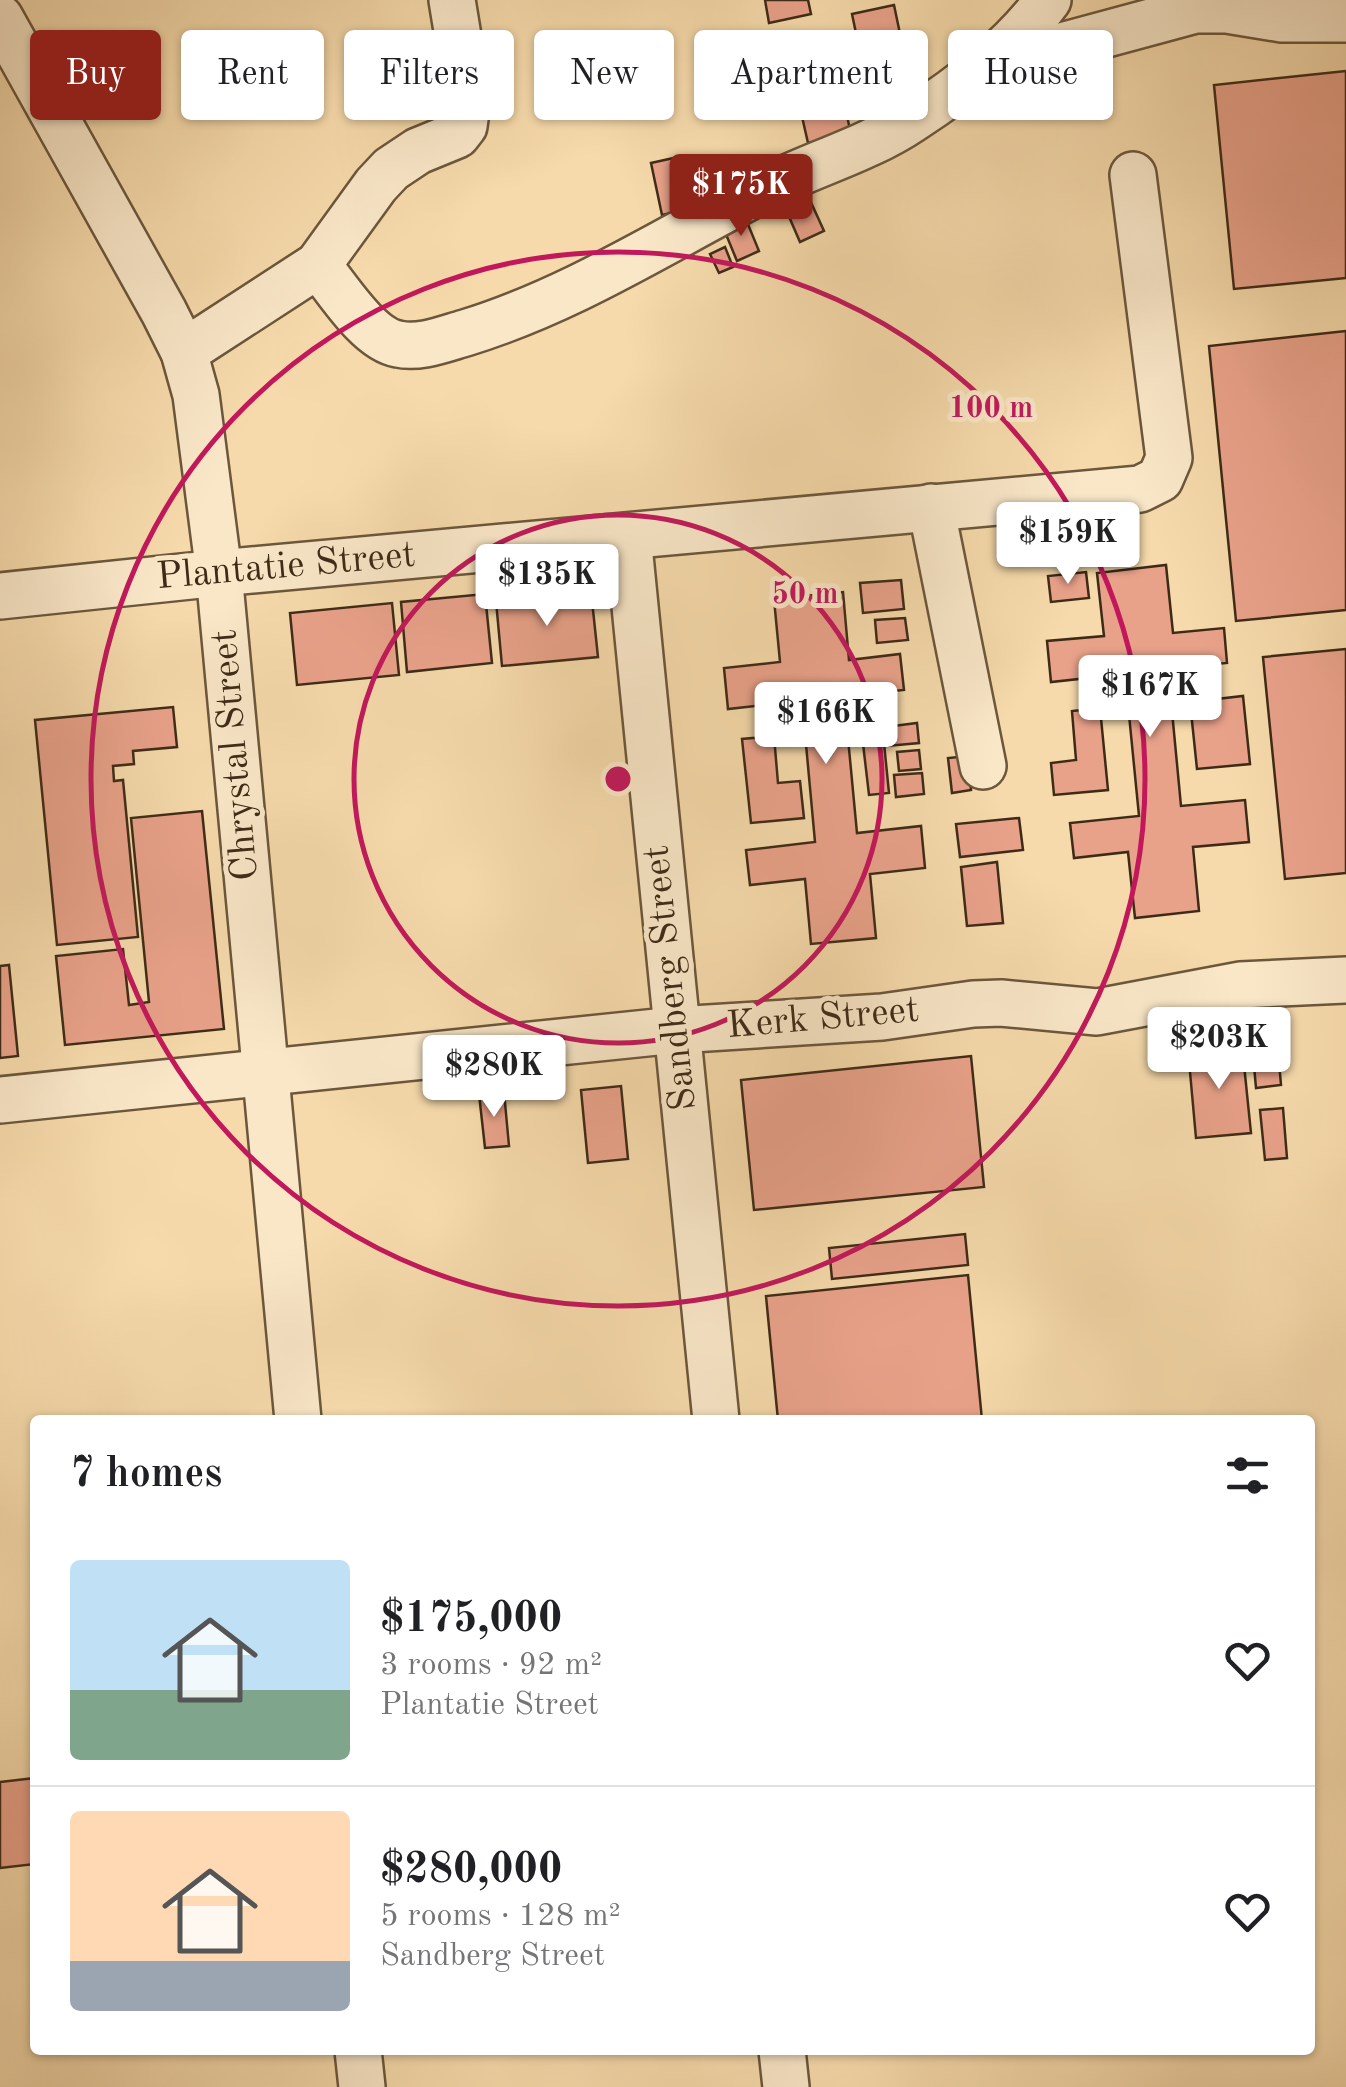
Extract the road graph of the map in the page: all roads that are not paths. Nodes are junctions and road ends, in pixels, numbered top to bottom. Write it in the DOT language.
graph roads {
  1 [pos="452,0"];
  2 [pos="1048,0"];
  3 [pos="0,18"];
  4 [pos="1346,19"];
  5 [pos="1024,30"];
  6 [pos="1113,32"];
  7 [pos="948,94"];
  8 [pos="1133,175"];
  9 [pos="318,265"];
  10 [pos="184,352"];
  11 [pos="930,507"];
  12 [pos="628,536"];
  13 [pos="220,572"];
  14 [pos="0,596"];
  15 [pos="983,766"];
  16 [pos="1346,980"];
  17 [pos="676,1030"];
  18 [pos="264,1070"];
  19 [pos="0,1100"];
  20 [pos="298,1415"];
  21 [pos="715,1415"];
  22 [pos="359,2055"];
  23 [pos="783,2055"];
  24 [pos="362,2087"];
  25 [pos="786,2087"];
  1 -- 9 [label="street"];
  2 -- 5 [label="street"];
  3 -- 10 [label="street, Chrystal Street"];
  4 -- 6 [label="street"];
  7 -- 9 [label="street"];
  8 -- 11 [label="street, Plantatie Street"];
  9 -- 10 [label="street"];
  10 -- 13 [label="street, Chrystal Street"];
  11 -- 12 [label="street, Plantatie Street"];
  11 -- 15 [label="street"];
  12 -- 13 [label="street, Plantatie Street"];
  12 -- 17 [label="street, Sandberg Street"];
  13 -- 14 [label="street, Plantatie Street"];
  13 -- 18 [label="street, Chrystal Street"];
  16 -- 17 [label="street, Kerk Street"];
  17 -- 18 [label="street, Kerk Street"];
  17 -- 21 [label="street, Sandberg Street"];
  18 -- 19 [label="street, Kerk Street"];
  18 -- 20 [label="street, Chrystal Street"];
  22 -- 24 [label="street"];
  23 -- 25 [label="street"];
}
